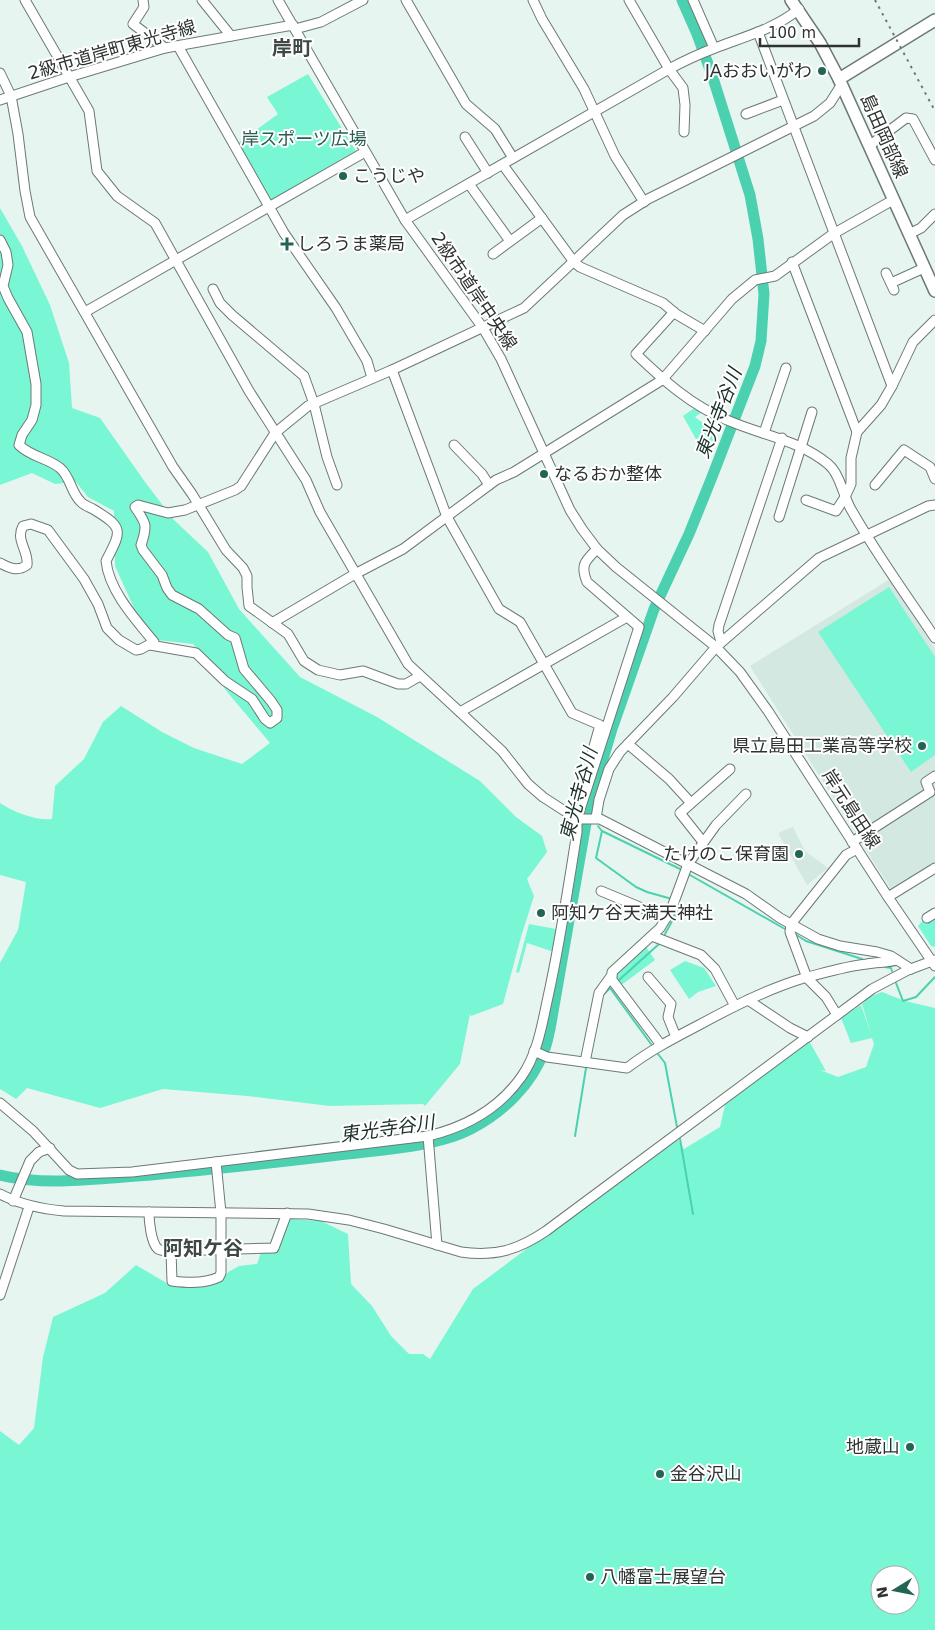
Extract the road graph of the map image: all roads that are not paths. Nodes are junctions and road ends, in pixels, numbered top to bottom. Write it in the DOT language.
graph roads {
  1 [pos="25,0"];
  2 [pos="143,0"];
  3 [pos="202,0"];
  4 [pos="278,0"];
  5 [pos="363,0"];
  6 [pos="406,0"];
  7 [pos="533,0"];
  8 [pos="629,0"];
  9 [pos="693,0"];
  10 [pos="795,4"];
  11 [pos="935,20"];
  12 [pos="294,27"];
  13 [pos="758,32"];
  14 [pos="231,36"];
  15 [pos="178,46"];
  16 [pos="165,48"];
  17 [pos="711,50"];
  18 [pos="669,69"];
  19 [pos="0,73"];
  20 [pos="69,77"];
  21 [pos="841,82"];
  22 [pos="11,96"];
  23 [pos="0,100"];
  24 [pos="782,100"];
  25 [pos="595,111"];
  26 [pos="746,114"];
  27 [pos="793,128"];
  28 [pos="684,132"];
  29 [pos="465,136"];
  30 [pos="870,146"];
  31 [pos="365,152"];
  32 [pos="513,158"];
  33 [pos="935,160"];
  34 [pos="503,165"];
  35 [pos="488,173"];
  36 [pos="469,184"];
  37 [pos="893,200"];
  38 [pos="644,202"];
  39 [pos="269,207"];
  40 [pos="935,214"];
  41 [pos="542,218"];
  42 [pos="404,220"];
  43 [pos="834,234"];
  44 [pos="909,234"];
  45 [pos="0,240"];
  46 [pos="510,241"];
  47 [pos="493,254"];
  48 [pos="175,260"];
  49 [pos="574,262"];
  50 [pos="792,262"];
  51 [pos="924,268"];
  52 [pos="886,273"];
  53 [pos="213,289"];
  54 [pos="935,291"];
  55 [pos="85,312"];
  56 [pos="674,312"];
  57 [pos="935,320"];
  58 [pos="483,328"];
  59 [pos="705,331"];
  60 [pos="786,368"];
  61 [pos="392,370"];
  62 [pos="372,378"];
  63 [pos="662,380"];
  64 [pos="892,386"];
  65 [pos="314,404"];
  66 [pos="812,412"];
  67 [pos="857,432"];
  68 [pos="275,433"];
  69 [pos="764,433"];
  70 [pos="782,438"];
  71 [pos="454,445"];
  72 [pos="801,448"];
  73 [pos="545,453"];
  74 [pos="935,479"];
  75 [pos="337,485"];
  76 [pos="489,485"];
  77 [pos="875,485"];
  78 [pos="845,497"];
  79 [pos="806,500"];
  80 [pos="198,505"];
  81 [pos="935,505"];
  82 [pos="779,516"];
  83 [pos="447,517"];
  84 [pos="866,535"];
  85 [pos="597,549"];
  86 [pos="0,563"];
  87 [pos="355,574"];
  88 [pos="648,592"];
  89 [pos="627,617"];
  90 [pos="272,623"];
  91 [pos="935,638"];
  92 [pos="150,645"];
  93 [pos="719,645"];
  94 [pos="544,665"];
  95 [pos="420,676"];
  96 [pos="460,712"];
  97 [pos="628,744"];
  98 [pos="730,769"];
  99 [pos="935,776"];
  100 [pos="746,794"];
  101 [pos="691,803"];
  102 [pos="578,815"];
  103 [pos="596,818"];
  104 [pos="703,842"];
  105 [pos="855,845"];
  106 [pos="688,864"];
  107 [pos="935,868"];
  108 [pos="601,891"];
  109 [pos="888,897"];
  110 [pos="666,918"];
  111 [pos="791,924"];
  112 [pos="652,936"];
  113 [pos="897,960"];
  114 [pos="934,962"];
  115 [pos="911,969"];
  116 [pos="612,975"];
  117 [pos="648,977"];
  118 [pos="807,978"];
  119 [pos="748,1000"];
  120 [pos="735,1006"];
  121 [pos="837,1015"];
  122 [pos="676,1037"];
  123 [pos="808,1037"];
  124 [pos="661,1045"];
  125 [pos="536,1052"];
  126 [pos="585,1062"];
  127 [pos="0,1103"];
  128 [pos="428,1136"];
  129 [pos="50,1148"];
  130 [pos="216,1162"];
  131 [pos="0,1194"];
  132 [pos="13,1201"];
  133 [pos="29,1207"];
  134 [pos="149,1212"];
  135 [pos="221,1212"];
  136 [pos="287,1213"];
  137 [pos="437,1245"];
  138 [pos="221,1250"];
  139 [pos="171,1251"];
  140 [pos="0,1295"];
  1 -- 20 [label="street"];
  2 -- 16 [label="street"];
  3 -- 14 [label="street"];
  4 -- 12 [label="street, 2級市道岸中央線"];
  5 -- 12 [label="street, 2級市道岸町東光寺線"];
  6 -- 32 [label="street"];
  7 -- 25 [label="street"];
  8 -- 18 [label="street"];
  9 -- 17 [label="street"];
  10 -- 13 [label="street"];
  10 -- 21 [label="main road, 島田岡部線"];
  11 -- 21 [label="main road"];
  12 -- 14 [label="street, 2級市道岸町東光寺線"];
  12 -- 31 [label="street, 2級市道岸中央線"];
  13 -- 17 [label="street"];
  13 -- 24 [label="street"];
  14 -- 15 [label="street, 2級市道岸町東光寺線"];
  15 -- 16 [label="street, 2級市道岸町東光寺線"];
  15 -- 39 [label="street"];
  16 -- 20 [label="street, 2級市道岸町東光寺線"];
  17 -- 18 [label="street"];
  18 -- 25 [label="street"];
  18 -- 28 [label="street"];
  19 -- 22 [label="street"];
  20 -- 22 [label="street, 2級市道岸町東光寺線"];
  20 -- 48 [label="street"];
  21 -- 27 [label="street"];
  21 -- 30 [label="main road, 島田岡部線"];
  22 -- 23 [label="street, 2級市道岸町東光寺線"];
  22 -- 55 [label="street"];
  24 -- 26 [label="street"];
  24 -- 27 [label="street"];
  25 -- 32 [label="street"];
  25 -- 38 [label="street"];
  27 -- 38 [label="street"];
  27 -- 43 [label="street"];
  29 -- 35 [label="street"];
  30 -- 33 [label="street"];
  30 -- 37 [label="main road, 島田岡部線"];
  31 -- 39 [label="street"];
  31 -- 42 [label="street, 2級市道岸中央線"];
  32 -- 34 [label="street"];
  34 -- 35 [label="street"];
  34 -- 41 [label="street"];
  35 -- 36 [label="street"];
  36 -- 42 [label="street"];
  36 -- 46 [label="street"];
  37 -- 43 [label="street"];
  37 -- 44 [label="main road, 島田岡部線"];
  38 -- 49 [label="street"];
  39 -- 48 [label="street"];
  39 -- 62 [label="street"];
  40 -- 44 [label="street"];
  41 -- 46 [label="street"];
  41 -- 49 [label="street"];
  42 -- 58 [label="street, 2級市道岸中央線"];
  43 -- 50 [label="street"];
  43 -- 64 [label="street"];
  44 -- 51 [label="main road, 島田岡部線"];
  45 -- 92 [label="street"];
  46 -- 47 [label="street"];
  48 -- 55 [label="street"];
  48 -- 68 [label="street"];
  49 -- 56 [label="street"];
  49 -- 58 [label="street"];
  50 -- 59 [label="street"];
  50 -- 67 [label="street"];
  51 -- 52 [label="street"];
  51 -- 54 [label="main road, 島田岡部線"];
  53 -- 65 [label="street"];
  55 -- 80 [label="street"];
  56 -- 59 [label="street"];
  56 -- 63 [label="street"];
  57 -- 64 [label="street"];
  58 -- 61 [label="street"];
  58 -- 73 [label="street, 2級市道岸中央線"];
  59 -- 63 [label="street"];
  60 -- 69 [label="street"];
  61 -- 62 [label="street"];
  61 -- 83 [label="street"];
  62 -- 65 [label="street"];
  63 -- 69 [label="street"];
  63 -- 73 [label="street"];
  64 -- 67 [label="street"];
  65 -- 68 [label="street"];
  65 -- 75 [label="street"];
  66 -- 72 [label="street"];
  67 -- 78 [label="street"];
  68 -- 80 [label="street"];
  68 -- 87 [label="street"];
  69 -- 70 [label="street"];
  70 -- 72 [label="street"];
  70 -- 93 [label="street"];
  71 -- 76 [label="street"];
  72 -- 78 [label="street"];
  72 -- 82 [label="street"];
  73 -- 76 [label="street"];
  73 -- 85 [label="street, 2級市道岸中央線"];
  74 -- 77 [label="street"];
  76 -- 83 [label="street"];
  78 -- 79 [label="street"];
  78 -- 84 [label="street"];
  80 -- 90 [label="street"];
  80 -- 92 [label="street"];
  81 -- 84 [label="street"];
  83 -- 87 [label="street"];
  83 -- 94 [label="street"];
  84 -- 91 [label="street"];
  84 -- 93 [label="street"];
  85 -- 88 [label="street, 2級市道岸中央線"];
  85 -- 89 [label="street"];
  86 -- 92 [label="street"];
  87 -- 90 [label="street"];
  87 -- 95 [label="street"];
  88 -- 93 [label="street, 岸元島田線"];
  89 -- 94 [label="street"];
  89 -- 102 [label="street"];
  90 -- 95 [label="street"];
  93 -- 97 [label="street"];
  93 -- 105 [label="street, 岸元島田線"];
  94 -- 96 [label="street"];
  94 -- 102 [label="street"];
  95 -- 96 [label="street"];
  96 -- 102 [label="street"];
  97 -- 101 [label="street"];
  97 -- 103 [label="street"];
  98 -- 101 [label="street"];
  99 -- 105 [label="street"];
  100 -- 104 [label="street"];
  101 -- 104 [label="street"];
  102 -- 103 [label="street"];
  102 -- 125 [label="street"];
  103 -- 106 [label="street"];
  104 -- 106 [label="street"];
  105 -- 109 [label="street, 岸元島田線"];
  105 -- 111 [label="street"];
  106 -- 110 [label="street"];
  106 -- 111 [label="street"];
  107 -- 109 [label="street"];
  108 -- 110 [label="street"];
  109 -- 114 [label="street, 岸元島田線"];
  110 -- 112 [label="street"];
  111 -- 113 [label="street"];
  111 -- 118 [label="street"];
  112 -- 116 [label="street"];
  112 -- 120 [label="street"];
  113 -- 115 [label="street"];
  113 -- 118 [label="street"];
  114 -- 115 [label="street"];
  115 -- 121 [label="street"];
  116 -- 124 [label="street"];
  116 -- 126 [label="street"];
  117 -- 122 [label="street"];
  118 -- 119 [label="street"];
  118 -- 121 [label="street"];
  119 -- 120 [label="street"];
  119 -- 123 [label="street"];
  120 -- 122 [label="street"];
  121 -- 123 [label="street"];
  122 -- 124 [label="street"];
  123 -- 137 [label="street"];
  124 -- 126 [label="street"];
  125 -- 126 [label="street"];
  125 -- 128 [label="street"];
  127 -- 129 [label="street"];
  128 -- 130 [label="street"];
  128 -- 137 [label="street"];
  129 -- 130 [label="street"];
  129 -- 132 [label="street"];
  130 -- 135 [label="street"];
  131 -- 132 [label="street"];
  132 -- 133 [label="street"];
  133 -- 134 [label="street"];
  133 -- 140 [label="street"];
  134 -- 135 [label="street"];
  134 -- 139 [label="street"];
  135 -- 136 [label="street"];
  135 -- 138 [label="street"];
  136 -- 137 [label="street"];
  136 -- 138 [label="street"];
  138 -- 139 [label="street"];
  138 -- 139 [label="street"];
}
